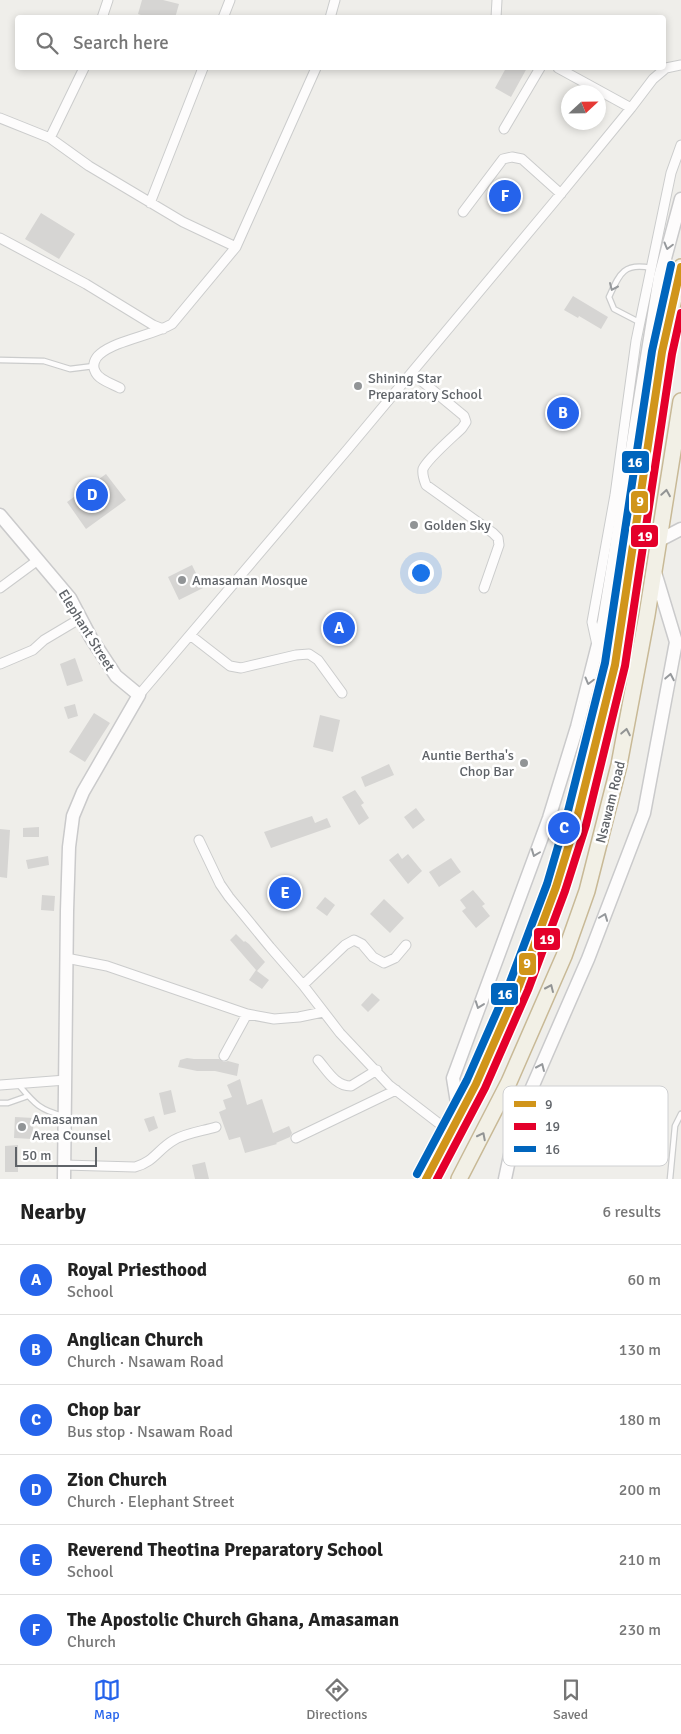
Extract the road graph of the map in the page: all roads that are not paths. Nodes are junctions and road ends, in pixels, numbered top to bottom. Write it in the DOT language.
graph roads {
  1 [pos="108,0"];
  2 [pos="230,0"];
  3 [pos="335,0"];
  4 [pos="497,0"];
  5 [pos="103,15"];
  6 [pos="224,15"];
  7 [pos="331,15"];
  8 [pos="496,15"];
  9 [pos="680,63"];
  10 [pos="666,68"];
  11 [pos="83,70"];
  12 [pos="202,70"];
  13 [pos="315,70"];
  14 [pos="539,70"];
  15 [pos="562,70"];
  16 [pos="664,70"];
  17 [pos="631,108"];
  18 [pos="0,118"];
  19 [pos="504,129"];
  20 [pos="50,138"];
  21 [pos="681,145"];
  22 [pos="561,194"];
  23 [pos="681,199"];
  24 [pos="150,203"];
  25 [pos="463,212"];
  26 [pos="0,238"];
  27 [pos="236,247"];
  28 [pos="681,267"];
  29 [pos="651,268"];
  30 [pos="640,322"];
  31 [pos="163,329"];
  32 [pos="0,360"];
  33 [pos="94,366"];
  34 [pos="412,373"];
  35 [pos="120,388"];
  36 [pos="681,402"];
  37 [pos="0,515"];
  38 [pos="681,529"];
  39 [pos="658,541"];
  40 [pos="38,560"];
  41 [pos="654,568"];
  42 [pos="0,588"];
  43 [pos="484,588"];
  44 [pos="81,618"];
  45 [pos="190,635"];
  46 [pos="597,647"];
  47 [pos="0,664"];
  48 [pos="342,693"];
  49 [pos="139,695"];
  50 [pos="199,840"];
  51 [pos="406,945"];
  52 [pos="66,958"];
  53 [pos="303,985"];
  54 [pos="323,1012"];
  55 [pos="246,1014"];
  56 [pos="224,1056"];
  57 [pos="318,1060"];
  58 [pos="376,1070"];
  59 [pos="66,1080"];
  60 [pos="18,1084"];
  61 [pos="0,1085"];
  62 [pos="506,1086"];
  63 [pos="533,1086"];
  64 [pos="396,1090"];
  65 [pos="503,1093"];
  66 [pos="28,1096"];
  67 [pos="0,1103"];
  68 [pos="681,1114"];
  69 [pos="459,1115"];
  70 [pos="65,1116"];
  71 [pos="216,1127"];
  72 [pos="450,1132"];
  73 [pos="296,1138"];
  74 [pos="64,1165"];
  75 [pos="508,1166"];
  76 [pos="64,1179"];
  77 [pos="426,1179"];
  78 [pos="460,1179"];
  79 [pos="505,1179"];
  80 [pos="670,1179"];
  1 -- 5 [label="street"];
  2 -- 6 [label="street"];
  3 -- 7 [label="street"];
  4 -- 8 [label="street"];
  9 -- 10 [label="street"];
  11 -- 20 [label="street"];
  12 -- 24 [label="street"];
  13 -- 27 [label="street"];
  14 -- 19 [label="street"];
  15 -- 17 [label="street"];
  16 -- 17 [label="street"];
  17 -- 22 [label="street"];
  18 -- 20 [label="street"];
  20 -- 24 [label="street"];
  21 -- 29 [label="street"];
  22 -- 25 [label="street"];
  22 -- 34 [label="street"];
  23 -- 46 [label="main road, one-way"];
  24 -- 27 [label="street"];
  26 -- 31 [label="street"];
  27 -- 31 [label="street"];
  28 -- 69 [label="highway, Nsawam Road"];
  29 -- 30 [label="street"];
  29 -- 30 [label="lane, one-way"];
  30 -- 46 [label="street"];
  31 -- 33 [label="street"];
  32 -- 33 [label="lane"];
  33 -- 35 [label="street"];
  34 -- 43 [label="street"];
  34 -- 45 [label="street"];
  39 -- 36 [label="highway, Nsawam Road, one-way"];
  37 -- 40 [label="main road, Elephant Street"];
  38 -- 39 [label="main road"];
  39 -- 41 [label="highway, Nsawam Road"];
  40 -- 42 [label="street"];
  40 -- 44 [label="main road, Elephant Street"];
  62 -- 41 [label="highway, Nsawam Road, one-way"];
  63 -- 41 [label="main road, one-way"];
  44 -- 47 [label="street"];
  44 -- 49 [label="main road, Elephant Street"];
  45 -- 48 [label="street"];
  45 -- 49 [label="street"];
  46 -- 69 [label="main road, one-way"];
  49 -- 52 [label="main road"];
  50 -- 53 [label="street"];
  51 -- 53 [label="street"];
  52 -- 55 [label="street"];
  52 -- 59 [label="main road"];
  53 -- 54 [label="street"];
  54 -- 55 [label="street"];
  54 -- 58 [label="street"];
  55 -- 56 [label="street"];
  57 -- 58 [label="street"];
  58 -- 64 [label="street"];
  59 -- 60 [label="street"];
  59 -- 70 [label="main road"];
  60 -- 61 [label="street"];
  60 -- 66 [label="lane"];
  64 -- 72 [label="street"];
  64 -- 73 [label="street"];
  78 -- 65 [label="highway, Nsawam Road, one-way"];
  66 -- 67 [label="lane"];
  66 -- 70 [label="lane"];
  68 -- 80 [label="lane"];
  69 -- 72 [label="highway, Nsawam Road"];
  70 -- 74 [label="main road"];
  71 -- 74 [label="street"];
  72 -- 77 [label="highway, Nsawam Road"];
  74 -- 76 [label="main road"];
  79 -- 75 [label="main road, one-way"];
}
